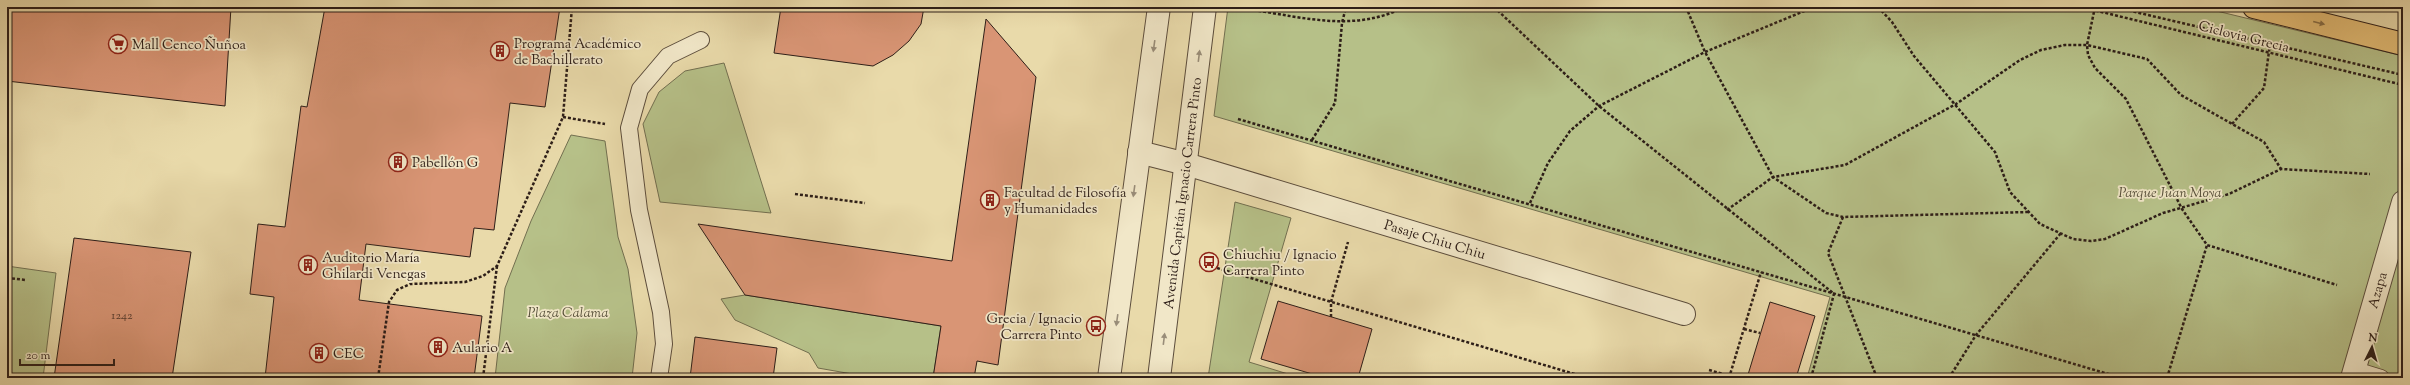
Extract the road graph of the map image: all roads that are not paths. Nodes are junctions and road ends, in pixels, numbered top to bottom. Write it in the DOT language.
graph roads {
  1 [pos="1159,7"];
  2 [pos="1205,7"];
  3 [pos="2254,7"];
  4 [pos="701,40"];
  5 [pos="2403,44"];
  6 [pos="1139,152"];
  7 [pos="1186,164"];
  8 [pos="2403,202"];
  9 [pos="1684,314"];
  10 [pos="2353,374"];
  11 [pos="660,378"];
  12 [pos="1109,378"];
  13 [pos="1159,378"];
  14 [pos="2381,378"];
  1 -- 6 [label="street, one-way"];
  7 -- 2 [label="street, Avenida Capitán Ignacio Carrera Pinto, one-way"];
  3 -- 5 [label="main road, one-way"];
  4 -- 11 [label="lane"];
  6 -- 7 [label="street, Pasaje Chiu Chiu"];
  6 -- 12 [label="street, one-way"];
  7 -- 9 [label="street, Pasaje Chiu Chiu"];
  13 -- 7 [label="street, Avenida Capitán Ignacio Carrera Pinto, one-way"];
  8 -- 10 [label="street, Azapa"];
  10 -- 14 [label="lane"];
}
